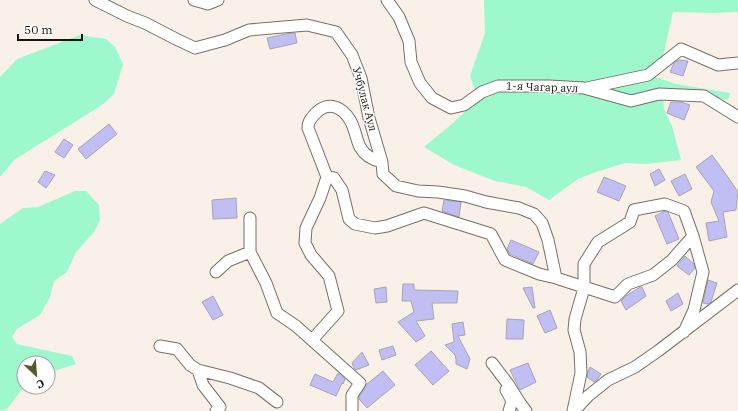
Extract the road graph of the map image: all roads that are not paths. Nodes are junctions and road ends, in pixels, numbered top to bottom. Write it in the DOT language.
graph roads {
  1 [pos="95,0"];
  2 [pos="194,0"];
  3 [pos="387,0"];
  4 [pos="215,2"];
  5 [pos="738,63"];
  6 [pos="584,88"];
  7 [pos="738,117"];
  8 [pos="382,162"];
  9 [pos="327,177"];
  10 [pos="250,218"];
  11 [pos="693,236"];
  12 [pos="250,252"];
  13 [pos="216,272"];
  14 [pos="556,278"];
  15 [pos="584,288"];
  16 [pos="738,290"];
  17 [pos="684,332"];
  18 [pos="312,340"];
  19 [pos="160,346"];
  20 [pos="198,370"];
  21 [pos="276,402"];
  22 [pos="216,411"];
  23 [pos="352,411"];
  24 [pos="510,411"];
  25 [pos="526,411"];
  26 [pos="573,411"];
  1 -- 8 [label="street, Учбулак Аул"];
  2 -- 4 [label="street"];
  3 -- 6 [label="street, 1-я Чагар аул"];
  5 -- 6 [label="street"];
  6 -- 7 [label="street, 1-я Чагар аул"];
  8 -- 9 [label="street"];
  8 -- 14 [label="street, Учбулак Аул"];
  9 -- 14 [label="street"];
  9 -- 18 [label="street"];
  10 -- 12 [label="street"];
  11 -- 15 [label="street"];
  11 -- 15 [label="street"];
  11 -- 17 [label="street"];
  12 -- 13 [label="street"];
  12 -- 18 [label="street"];
  14 -- 15 [label="street"];
  15 -- 26 [label="street"];
  16 -- 17 [label="street"];
  17 -- 26 [label="street"];
  18 -- 23 [label="street"];
  19 -- 20 [label="street"];
  20 -- 21 [label="street"];
  20 -- 22 [label="street"];
  24 -- 25 [label="street"];
}
